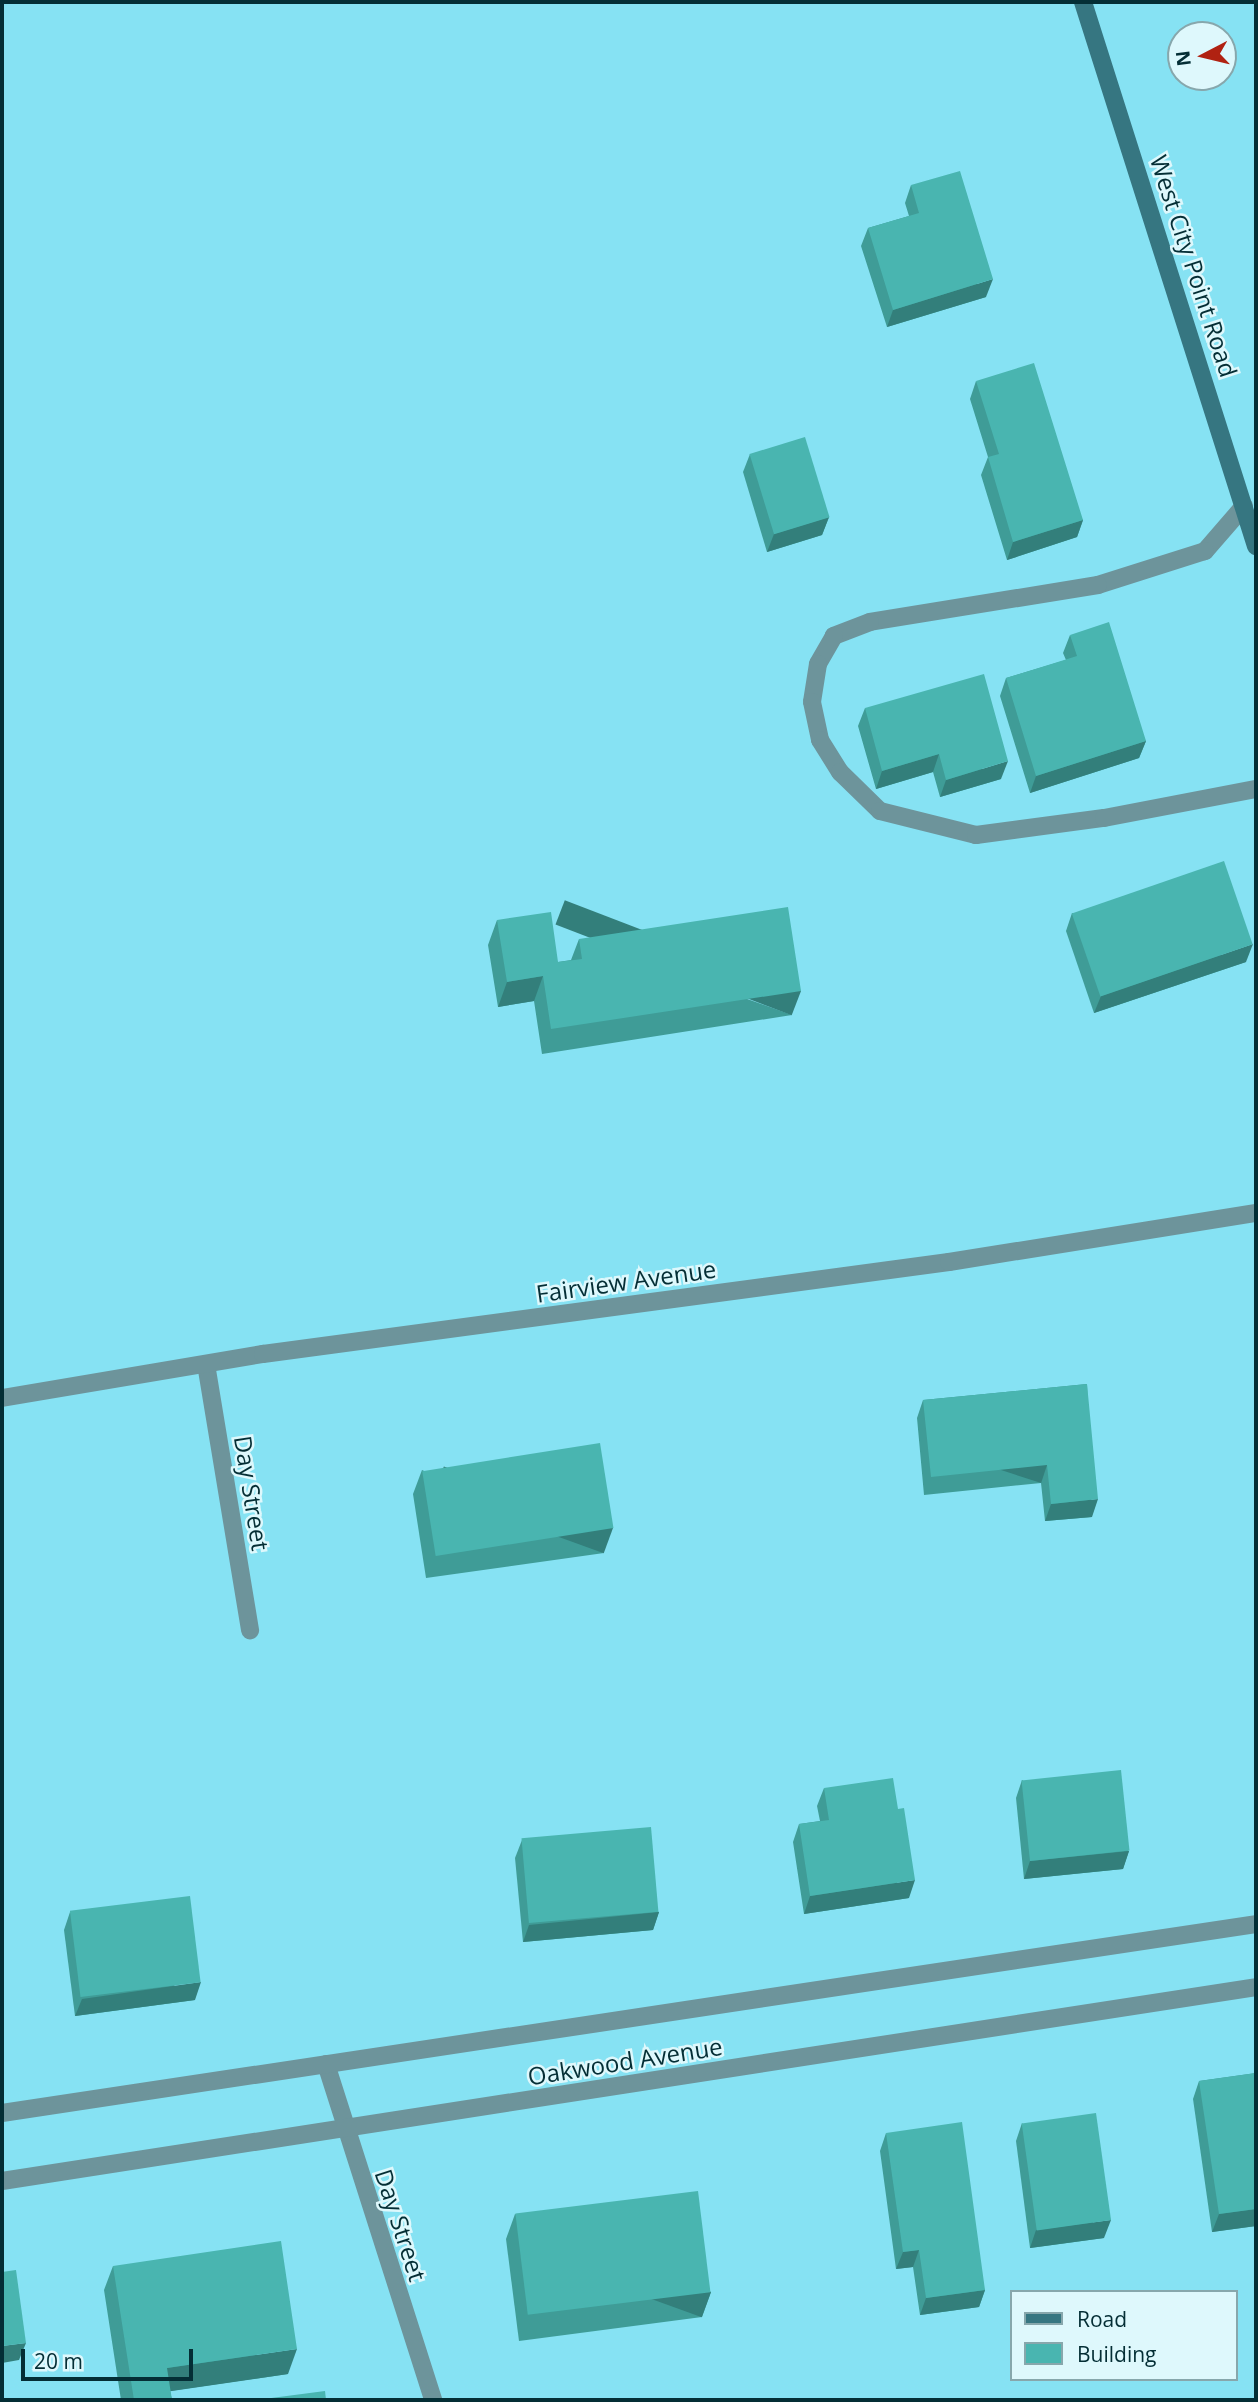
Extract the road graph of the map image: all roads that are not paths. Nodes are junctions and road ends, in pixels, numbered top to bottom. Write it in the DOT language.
graph roads {
  1 [pos="1083,2"];
  2 [pos="1250,505"];
  3 [pos="1256,546"];
  4 [pos="1256,789"];
  5 [pos="1256,1213"];
  6 [pos="206,1364"];
  7 [pos="2,1398"];
  8 [pos="250,1630"];
  9 [pos="1256,1924"];
  10 [pos="1256,1987"];
  11 [pos="326,2064"];
  12 [pos="2,2113"];
  13 [pos="344,2130"];
  14 [pos="2,2180"];
  15 [pos="433,2400"];
  1 -- 2 [label="street, West City Point Road"];
  2 -- 3 [label="street, West City Point Road"];
  2 -- 4 [label="street"];
  5 -- 6 [label="street, Fairview Avenue"];
  6 -- 7 [label="street, Fairview Avenue"];
  6 -- 8 [label="street, Day Street"];
  9 -- 11 [label="street, Oakwood Avenue"];
  10 -- 13 [label="street, Oakwood Avenue"];
  11 -- 12 [label="street, Oakwood Avenue"];
  11 -- 13 [label="street, Day Street"];
  13 -- 14 [label="street, Oakwood Avenue"];
  13 -- 15 [label="street, Day Street"];
}
